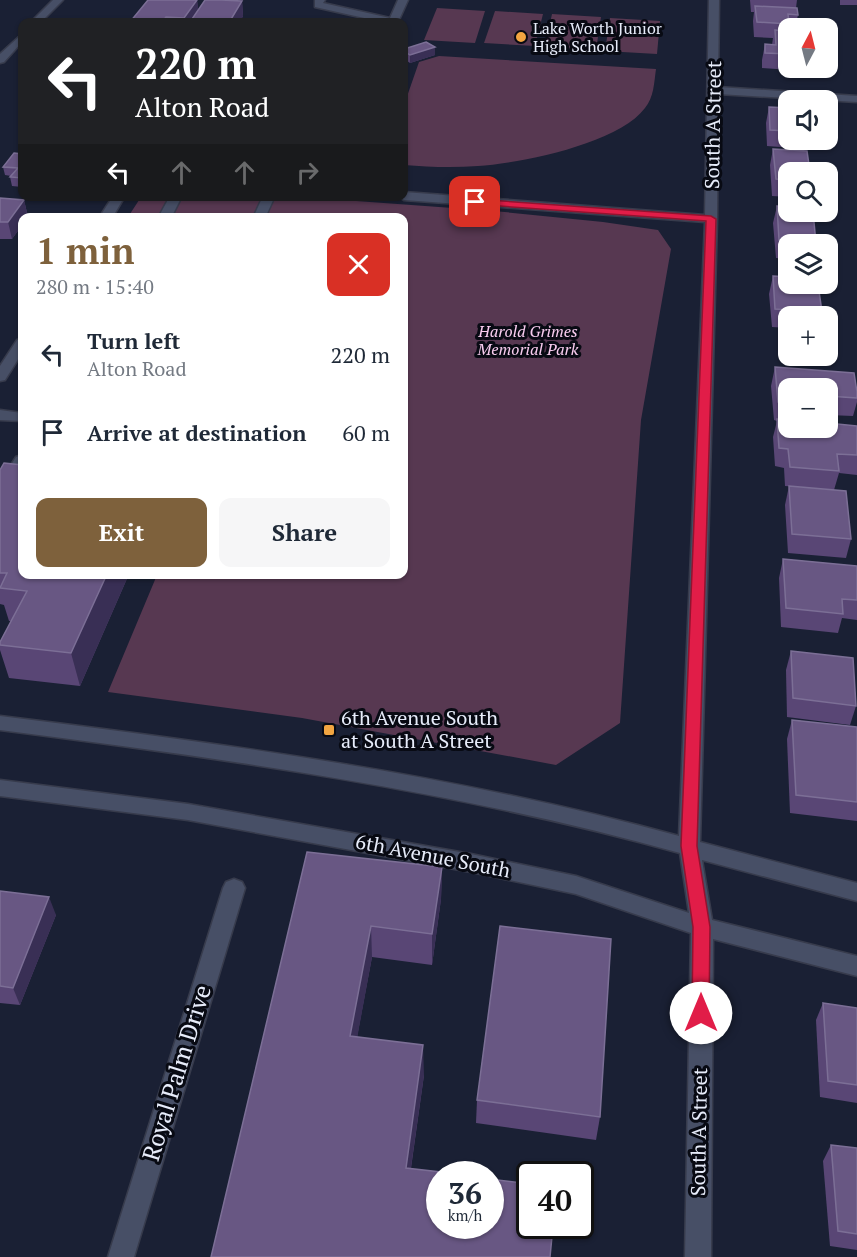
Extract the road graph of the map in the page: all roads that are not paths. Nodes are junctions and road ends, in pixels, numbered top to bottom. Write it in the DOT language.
graph roads {
  1 [pos="58,0"];
  2 [pos="320,0"];
  3 [pos="403,0"];
  4 [pos="714,0"];
  5 [pos="40,18"];
  6 [pos="375,18"];
  7 [pos="395,18"];
  8 [pos="18,41"];
  9 [pos="0,60"];
  10 [pos="713,90"];
  11 [pos="857,99"];
  12 [pos="408,196"];
  13 [pos="711,219"];
  14 [pos="18,349"];
  15 [pos="0,377"];
  16 [pos="0,415"];
  17 [pos="18,417"];
  18 [pos="18,466"];
  19 [pos="0,495"];
  20 [pos="0,723"];
  21 [pos="0,788"];
  22 [pos="689,846"];
  23 [pos="234,888"];
  24 [pos="857,892"];
  25 [pos="702,927"];
  26 [pos="857,966"];
  27 [pos="121,1257"];
  28 [pos="698,1257"];
  1 -- 5 [label="street"];
  2 -- 6 [label="street"];
  3 -- 7 [label="street"];
  4 -- 10 [label="street, South A Street"];
  8 -- 9 [label="street"];
  10 -- 11 [label="street"];
  10 -- 13 [label="street, South A Street"];
  12 -- 13 [label="street"];
  13 -- 22 [label="street, South A Street"];
  14 -- 15 [label="street"];
  16 -- 17 [label="street"];
  18 -- 19 [label="street"];
  20 -- 22 [label="street"];
  21 -- 25 [label="street, 6th Avenue South"];
  22 -- 24 [label="street"];
  22 -- 25 [label="street, South A Street"];
  23 -- 27 [label="street, Royal Palm Drive"];
  25 -- 26 [label="street, 6th Avenue South"];
  25 -- 28 [label="street, South A Street"];
}
